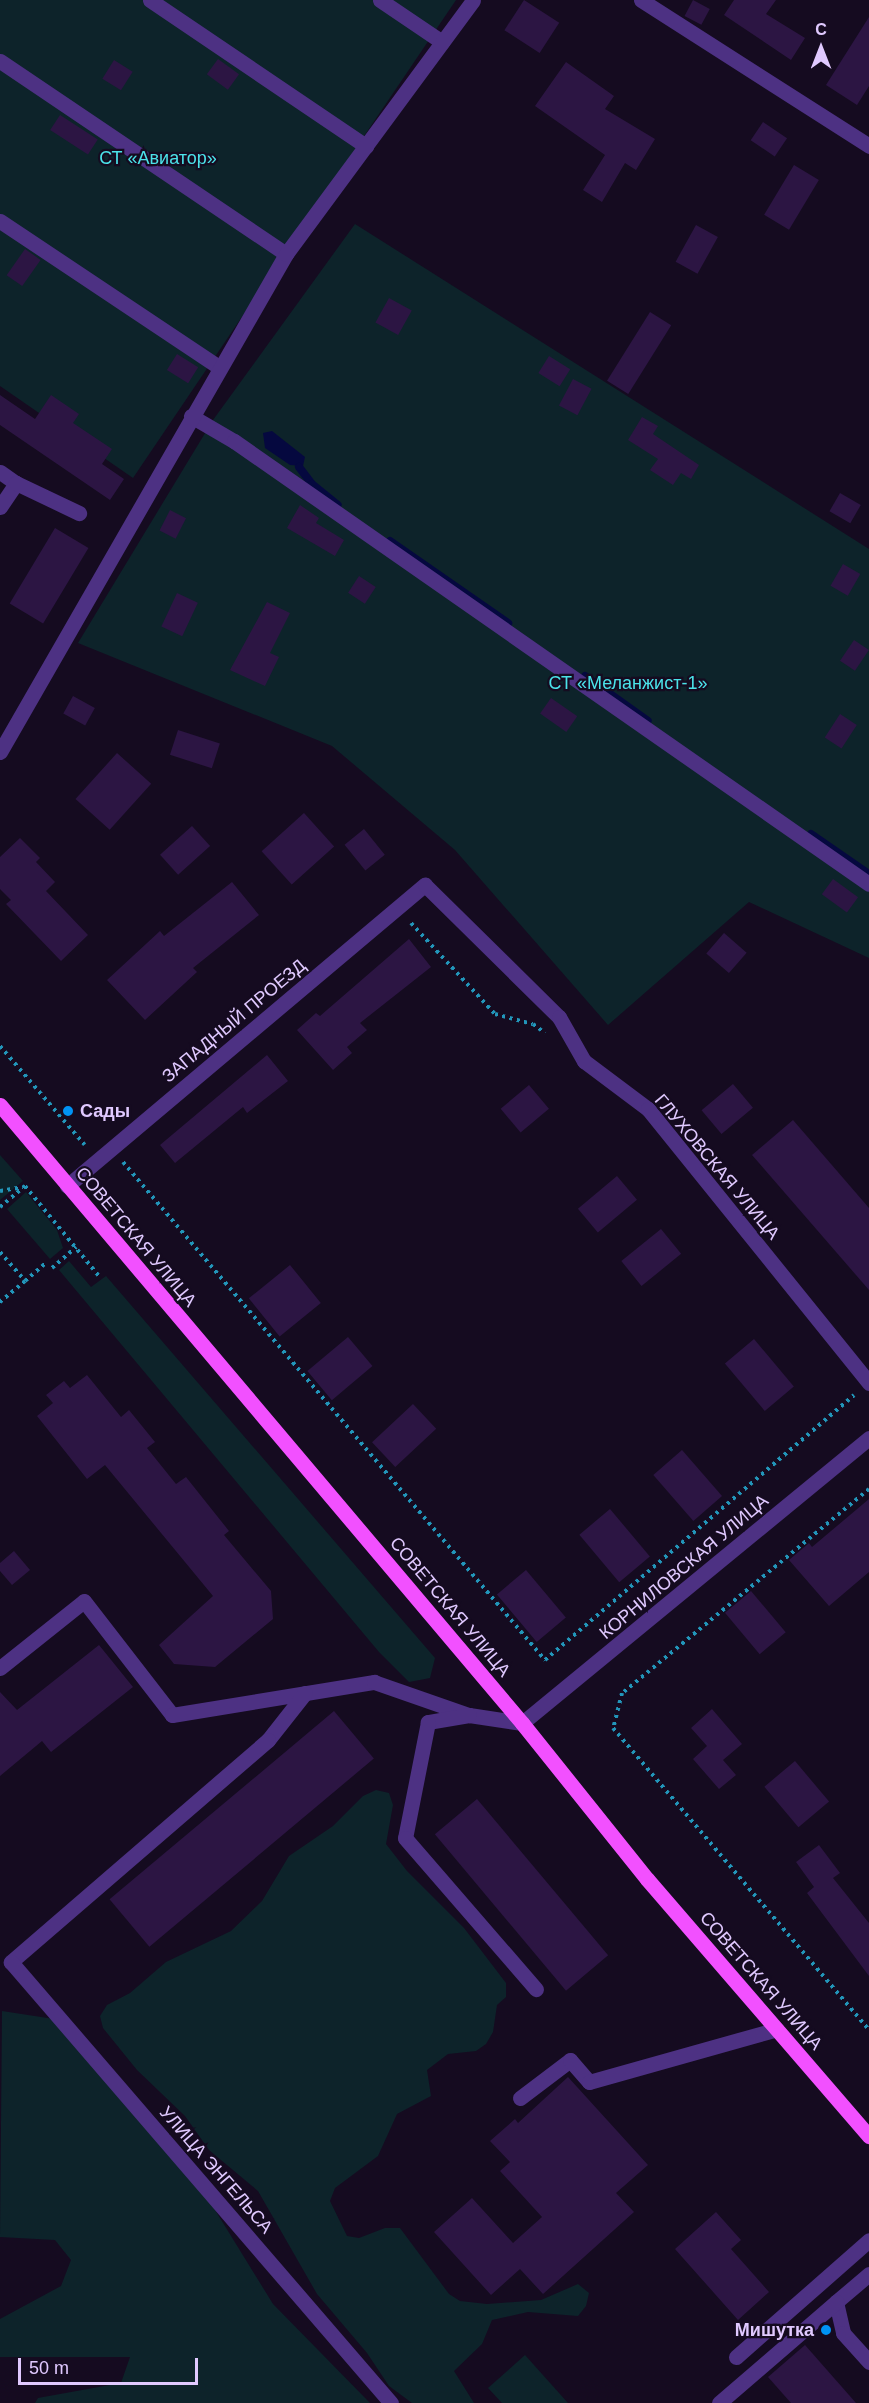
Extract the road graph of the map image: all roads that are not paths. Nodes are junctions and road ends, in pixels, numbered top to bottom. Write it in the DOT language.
graph roads {
  1 [pos="150,0"];
  2 [pos="380,0"];
  3 [pos="473,0"];
  4 [pos="641,0"];
  5 [pos="442,42"];
  6 [pos="0,61"];
  7 [pos="366,146"];
  8 [pos="869,146"];
  9 [pos="0,221"];
  10 [pos="286,254"];
  11 [pos="219,367"];
  12 [pos="191,416"];
  13 [pos="0,472"];
  14 [pos="16,483"];
  15 [pos="0,507"];
  16 [pos="79,513"];
  17 [pos="0,752"];
  18 [pos="869,884"];
  19 [pos="425,885"];
  20 [pos="0,1105"];
  21 [pos="67,1186"];
  22 [pos="869,1383"];
  23 [pos="869,1438"];
  24 [pos="0,1668"];
  25 [pos="304,1693"];
  26 [pos="469,1715"];
  27 [pos="522,1723"];
  28 [pos="536,1989"];
  29 [pos="777,2029"];
  30 [pos="520,2098"];
  31 [pos="869,2136"];
  32 [pos="869,2240"];
  33 [pos="869,2274"];
  34 [pos="836,2302"];
  35 [pos="736,2357"];
  36 [pos="869,2362"];
  37 [pos="391,2403"];
  38 [pos="719,2403"];
  1 -- 7 [label="street"];
  2 -- 5 [label="street"];
  3 -- 5 [label="street"];
  4 -- 8 [label="street"];
  5 -- 7 [label="street"];
  6 -- 10 [label="street"];
  7 -- 10 [label="street"];
  9 -- 11 [label="street"];
  10 -- 11 [label="street"];
  11 -- 12 [label="street"];
  12 -- 17 [label="street"];
  12 -- 18 [label="street"];
  13 -- 14 [label="street"];
  14 -- 15 [label="street"];
  14 -- 16 [label="street"];
  19 -- 21 [label="street, ЗАПАДНЫЙ ПРОЕЗД"];
  19 -- 22 [label="street, ГЛУХОВСКАЯ УЛИЦА"];
  20 -- 21 [label="main road, СОВЕТСКАЯ УЛИЦА"];
  21 -- 27 [label="main road, СОВЕТСКАЯ УЛИЦА"];
  23 -- 27 [label="street, КОРНИЛОВСКАЯ УЛИЦА"];
  24 -- 25 [label="street"];
  25 -- 26 [label="street"];
  25 -- 37 [label="street, УЛИЦА ЭНГЕЛЬСА"];
  26 -- 27 [label="street"];
  26 -- 28 [label="street"];
  27 -- 29 [label="main road, СОВЕТСКАЯ УЛИЦА"];
  29 -- 30 [label="street"];
  29 -- 31 [label="main road, СОВЕТСКАЯ УЛИЦА"];
  32 -- 35 [label="street"];
  33 -- 34 [label="street"];
  34 -- 36 [label="street"];
  34 -- 38 [label="street"];
}
